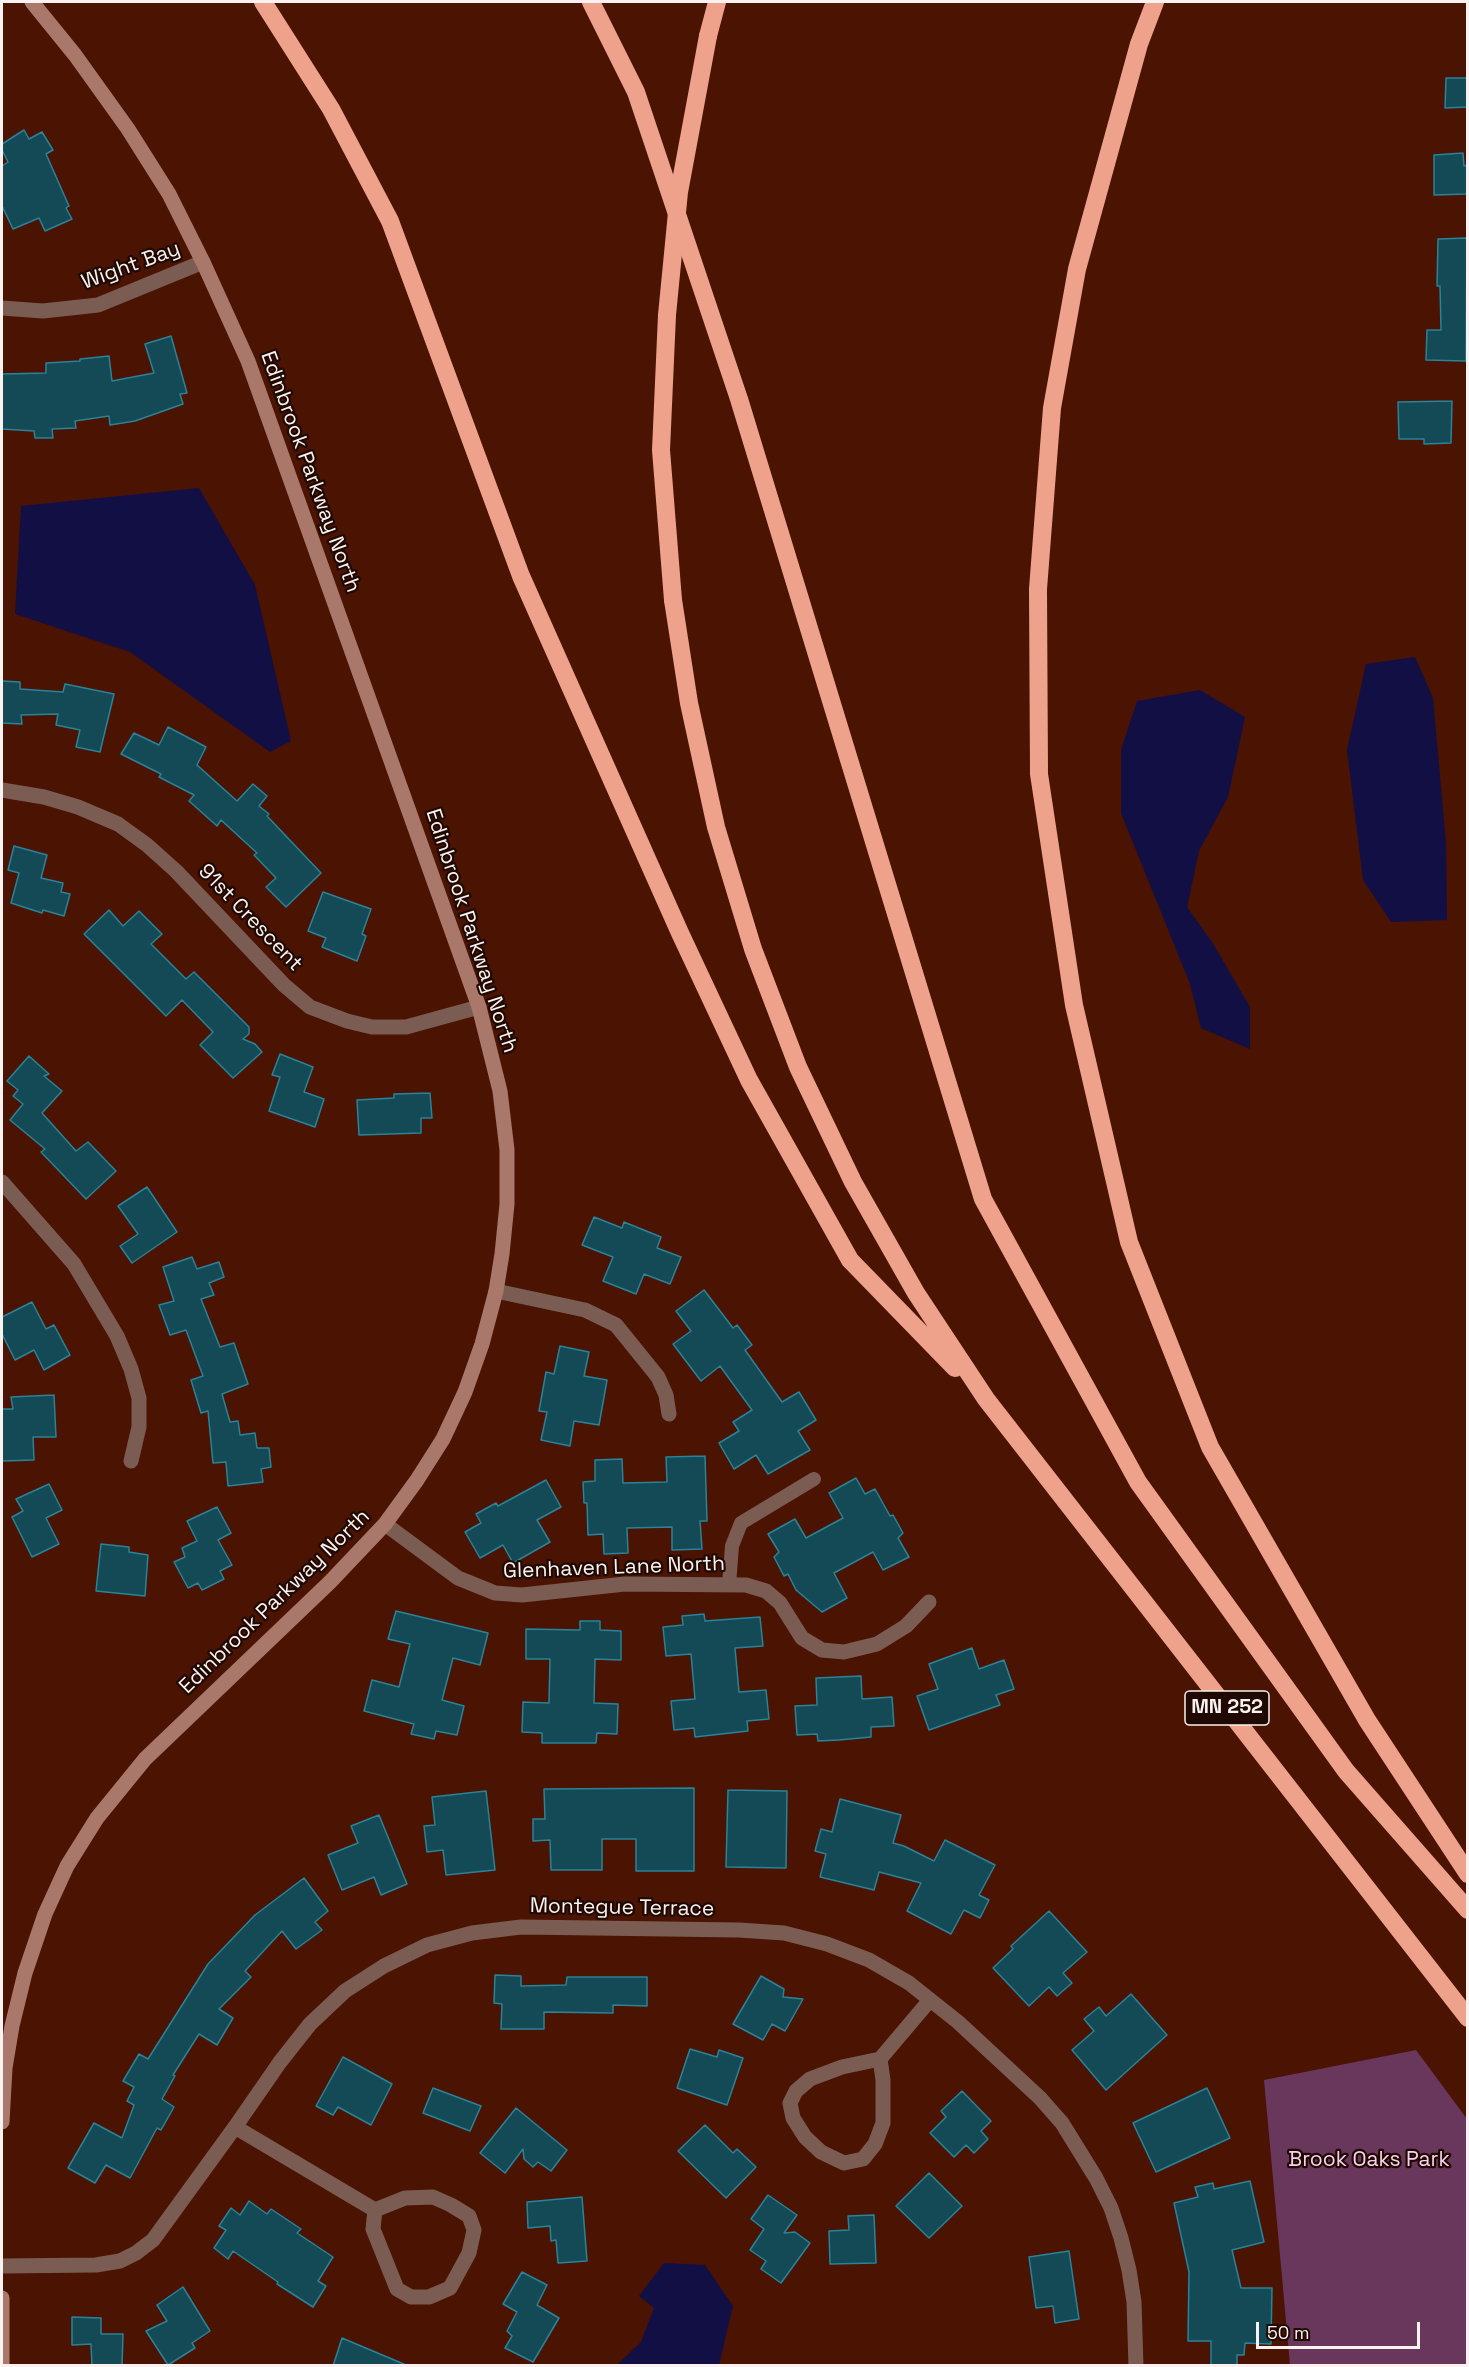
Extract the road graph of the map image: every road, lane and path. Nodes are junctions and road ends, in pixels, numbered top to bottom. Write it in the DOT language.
graph roads {
  1 [pos="32,2"];
  2 [pos="263,2"];
  3 [pos="591,2"];
  4 [pos="717,2"];
  5 [pos="1155,2"];
  6 [pos="203,262"];
  7 [pos="2,308"];
  8 [pos="2,790"];
  9 [pos="479,1007"];
  10 [pos="2,1182"];
  11 [pos="496,1291"];
  12 [pos="986,1399"];
  13 [pos="669,1414"];
  14 [pos="131,1461"];
  15 [pos="814,1479"];
  16 [pos="385,1524"];
  17 [pos="729,1585"];
  18 [pos="929,1602"];
  19 [pos="1467,1874"];
  20 [pos="1467,1910"];
  21 [pos="930,2000"];
  22 [pos="1467,2018"];
  23 [pos="880,2059"];
  24 [pos="2,2122"];
  25 [pos="236,2127"];
  26 [pos="375,2210"];
  27 [pos="2,2266"];
  28 [pos="2,2298"];
  29 [pos="2,2366"];
  30 [pos="1136,2366"];
  1 -- 6 [label="street, Edinbrook Parkway North"];
  2 -- 12 [label="highway"];
  3 -- 20 [label="highway"];
  4 -- 12 [label="highway, bridge"];
  5 -- 19 [label="highway"];
  6 -- 7 [label="street, Wight Bay"];
  6 -- 9 [label="street, Edinbrook Parkway North"];
  8 -- 9 [label="street, 91st Crescent"];
  9 -- 11 [label="street, Edinbrook Parkway North"];
  10 -- 14 [label="street"];
  11 -- 13 [label="street"];
  11 -- 16 [label="street, Edinbrook Parkway North"];
  12 -- 22 [label="highway, MN 252"];
  15 -- 17 [label="lane"];
  16 -- 17 [label="street, Glenhaven Lane North"];
  16 -- 24 [label="street, Edinbrook Parkway North"];
  17 -- 18 [label="street, Glenhaven Lane North"];
  21 -- 23 [label="street"];
  21 -- 25 [label="street, Montegue Terrace"];
  21 -- 30 [label="street, Montegue Terrace"];
  23 -- 23 [label="street"];
  25 -- 26 [label="street"];
  25 -- 27 [label="street, Montegue Terrace"];
  26 -- 26 [label="street"];
  28 -- 29 [label="street"];
}
